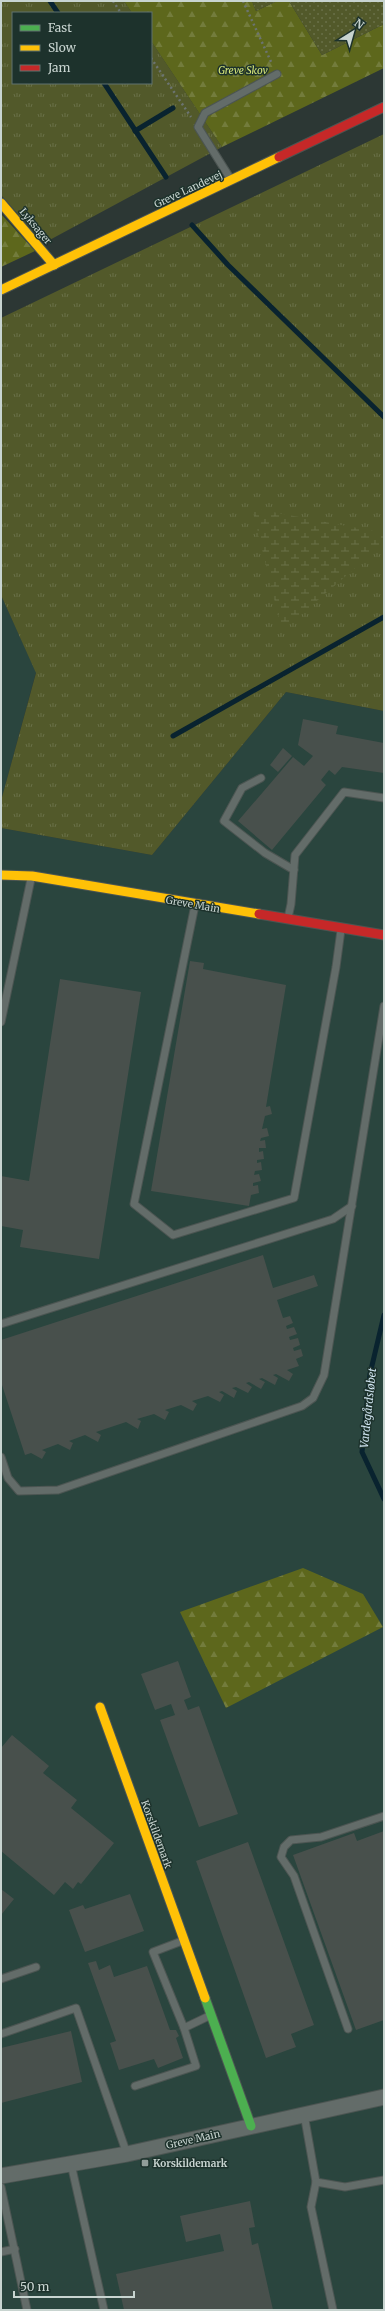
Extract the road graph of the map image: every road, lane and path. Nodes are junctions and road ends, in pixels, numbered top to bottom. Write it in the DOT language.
graph roads {
  1 [pos="113,1"];
  2 [pos="243,1"];
  3 [pos="120,12"];
  4 [pos="152,59"];
  5 [pos="277,74"];
  6 [pos="384,107"];
  7 [pos="198,127"];
  8 [pos="231,180"];
  9 [pos="1,203"];
  10 [pos="54,265"];
  11 [pos="1,290"];
  12 [pos="261,778"];
  13 [pos="384,798"];
  14 [pos="294,870"];
  15 [pos="1,875"];
  16 [pos="32,876"];
  17 [pos="195,904"];
  18 [pos="287,920"];
  19 [pos="342,928"];
  20 [pos="384,935"];
  21 [pos="384,1006"];
  22 [pos="1,1022"];
  23 [pos="352,1206"];
  24 [pos="1,1324"];
  25 [pos="1,1457"];
  26 [pos="100,1707"];
  27 [pos="384,1816"];
  28 [pos="184,1940"];
  29 [pos="36,1968"];
  30 [pos="1,1979"];
  31 [pos="211,2015"];
  32 [pos="184,2028"];
  33 [pos="348,2030"];
  34 [pos="1,2034"];
  35 [pos="135,2086"];
  36 [pos="384,2097"];
  37 [pos="304,2114"];
  38 [pos="251,2126"];
  39 [pos="127,2154"];
  40 [pos="71,2164"];
  41 [pos="1,2176"];
  42 [pos="384,2180"];
  43 [pos="316,2182"];
  44 [pos="1,2187"];
  45 [pos="15,2249"];
  46 [pos="1,2252"];
  47 [pos="27,2310"];
  48 [pos="104,2310"];
  49 [pos="333,2310"];
  1 -- 3 [label="path"];
  2 -- 5 [label="path"];
  4 -- 7 [label="path"];
  5 -- 7 [label="lane"];
  6 -- 8 [label="street, Greve Landevej"];
  7 -- 8 [label="lane"];
  8 -- 10 [label="street, Greve Landevej"];
  9 -- 10 [label="street, Lyksager"];
  10 -- 11 [label="street, Greve Landevej"];
  12 -- 14 [label="lane"];
  13 -- 14 [label="lane"];
  14 -- 18 [label="lane"];
  15 -- 16 [label="street, Greve Main"];
  16 -- 17 [label="street, Greve Main"];
  16 -- 22 [label="lane"];
  17 -- 18 [label="street, Greve Main"];
  17 -- 19 [label="lane"];
  18 -- 19 [label="street, Greve Main"];
  19 -- 20 [label="street, Greve Main"];
  21 -- 23 [label="lane"];
  23 -- 24 [label="lane"];
  23 -- 25 [label="lane"];
  26 -- 28 [label="street, Korskildemark"];
  27 -- 33 [label="lane"];
  28 -- 31 [label="street, Korskildemark"];
  28 -- 32 [label="lane"];
  29 -- 30 [label="lane"];
  31 -- 32 [label="lane"];
  31 -- 38 [label="street, Korskildemark"];
  32 -- 35 [label="lane"];
  34 -- 39 [label="lane"];
  36 -- 37 [label="street, Greve Main"];
  37 -- 38 [label="street, Greve Main"];
  37 -- 43 [label="lane"];
  38 -- 39 [label="street, Greve Main"];
  39 -- 40 [label="street, Greve Main"];
  40 -- 41 [label="street, Greve Main"];
  40 -- 48 [label="lane"];
  42 -- 43 [label="lane"];
  43 -- 49 [label="lane"];
  44 -- 45 [label="lane"];
  45 -- 46 [label="lane"];
  45 -- 47 [label="lane"];
}
